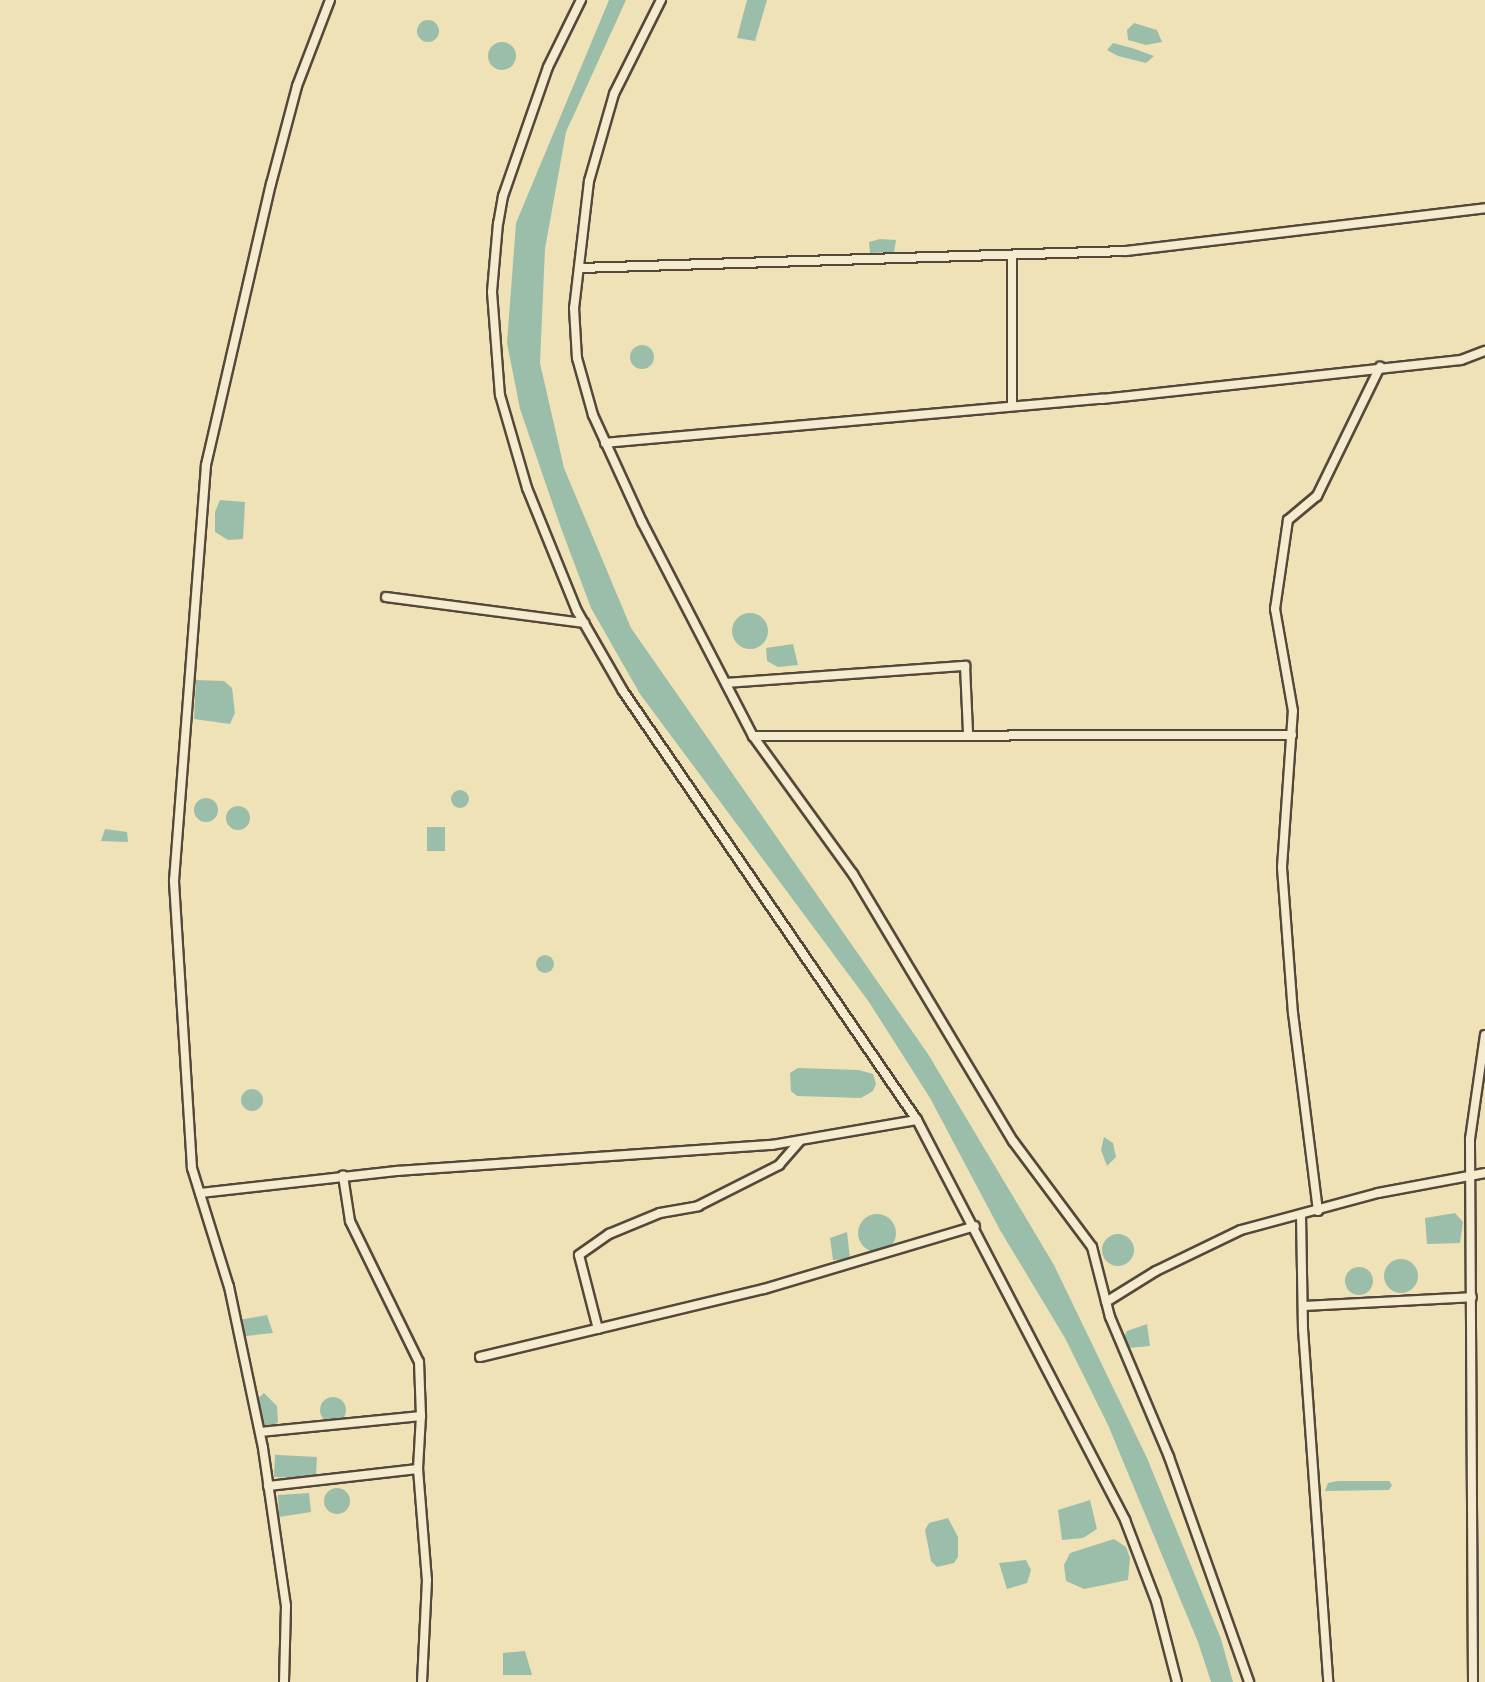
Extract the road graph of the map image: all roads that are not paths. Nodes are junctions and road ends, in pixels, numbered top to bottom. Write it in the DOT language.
graph roads {
  1 [pos="330,0"];
  2 [pos="581,0"];
  3 [pos="662,0"];
  4 [pos="1485,208"];
  5 [pos="1012,256"];
  6 [pos="579,268"];
  7 [pos="1485,351"];
  8 [pos="1380,367"];
  9 [pos="1012,406"];
  10 [pos="606,443"];
  11 [pos="386,597"];
  12 [pos="584,623"];
  13 [pos="726,683"];
  14 [pos="968,733"];
  15 [pos="1292,735"];
  16 [pos="753,736"];
  17 [pos="1485,1035"];
  18 [pos="917,1120"];
  19 [pos="800,1140"];
  20 [pos="1485,1173"];
  21 [pos="1471,1175"];
  22 [pos="344,1176"];
  23 [pos="200,1193"];
  24 [pos="1318,1211"];
  25 [pos="1301,1215"];
  26 [pos="975,1226"];
  27 [pos="1472,1297"];
  28 [pos="1106,1302"];
  29 [pos="1303,1306"];
  30 [pos="598,1329"];
  31 [pos="480,1357"];
  32 [pos="421,1416"];
  33 [pos="260,1432"];
  34 [pos="418,1469"];
  35 [pos="268,1486"];
  36 [pos="284,1682"];
  37 [pos="422,1682"];
  38 [pos="1177,1682"];
  39 [pos="1249,1682"];
  40 [pos="1328,1682"];
  41 [pos="1473,1682"];
  1 -- 23 [label="street"];
  2 -- 12 [label="street"];
  3 -- 6 [label="street"];
  4 -- 5 [label="street"];
  5 -- 6 [label="street"];
  5 -- 9 [label="street"];
  6 -- 10 [label="street"];
  7 -- 8 [label="street"];
  8 -- 9 [label="street"];
  8 -- 15 [label="street"];
  9 -- 10 [label="street"];
  10 -- 13 [label="street"];
  11 -- 12 [label="street"];
  12 -- 18 [label="street"];
  13 -- 14 [label="street"];
  13 -- 16 [label="street"];
  14 -- 15 [label="street"];
  14 -- 16 [label="street"];
  15 -- 24 [label="street"];
  16 -- 28 [label="street"];
  17 -- 21 [label="street"];
  18 -- 19 [label="street"];
  18 -- 26 [label="street"];
  19 -- 22 [label="street"];
  19 -- 30 [label="street"];
  20 -- 21 [label="street"];
  21 -- 24 [label="street"];
  21 -- 27 [label="street"];
  22 -- 23 [label="street"];
  22 -- 32 [label="street"];
  23 -- 33 [label="street"];
  24 -- 25 [label="street"];
  25 -- 28 [label="street"];
  25 -- 29 [label="street"];
  26 -- 30 [label="street"];
  26 -- 38 [label="street"];
  27 -- 29 [label="street"];
  27 -- 41 [label="street"];
  28 -- 39 [label="street"];
  29 -- 40 [label="street"];
  30 -- 31 [label="street"];
  32 -- 33 [label="street"];
  32 -- 34 [label="street"];
  33 -- 35 [label="street"];
  34 -- 35 [label="street"];
  34 -- 37 [label="street"];
  35 -- 36 [label="street"];
}
